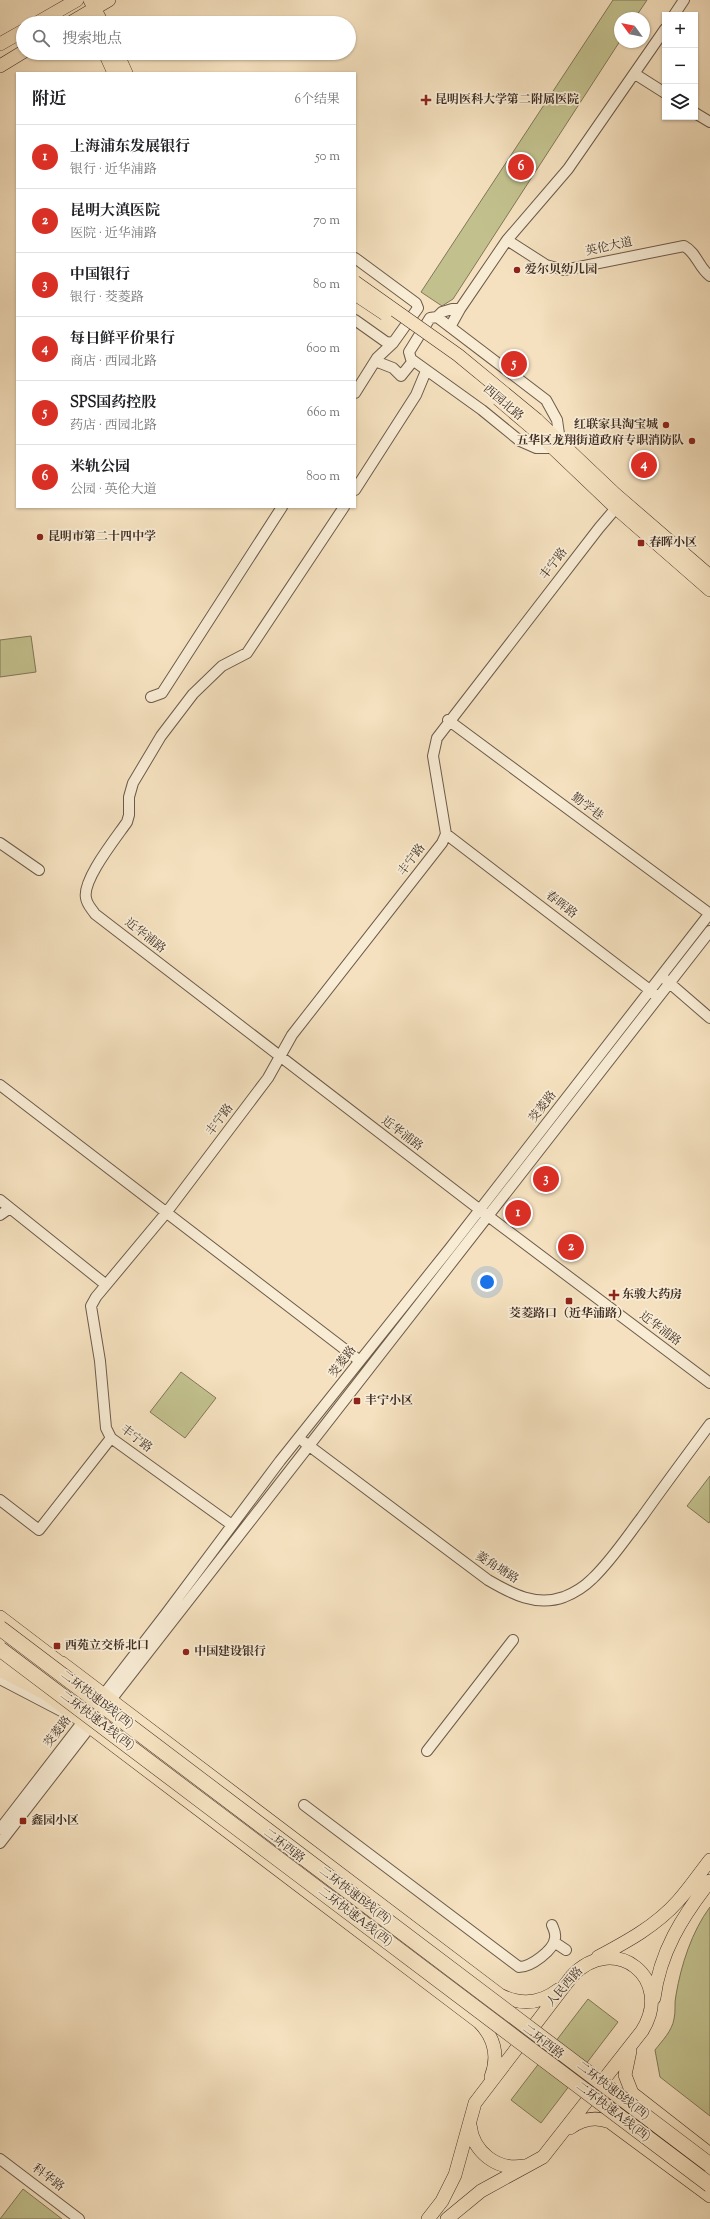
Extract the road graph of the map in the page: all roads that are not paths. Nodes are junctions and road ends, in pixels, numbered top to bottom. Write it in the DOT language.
graph roads {
  1 [pos="78,0"];
  2 [pos="109,0"];
  3 [pos="684,0"];
  4 [pos="90,11"];
  5 [pos="676,12"];
  6 [pos="49,16"];
  7 [pos="662,34"];
  8 [pos="16,35"];
  9 [pos="0,44"];
  10 [pos="16,56"];
  11 [pos="108,60"];
  12 [pos="120,60"];
  13 [pos="0,66"];
  14 [pos="114,72"];
  15 [pos="126,72"];
  16 [pos="635,74"];
  17 [pos="662,91"];
  18 [pos="698,115"];
  19 [pos="710,122"];
  20 [pos="507,240"];
  21 [pos="356,259"];
  22 [pos="710,276"];
  23 [pos="356,283"];
  24 [pos="356,295"];
  25 [pos="460,309"];
  26 [pos="437,317"];
  27 [pos="356,321"];
  28 [pos="450,326"];
  29 [pos="393,343"];
  30 [pos="375,361"];
  31 [pos="413,361"];
  32 [pos="426,372"];
  33 [pos="356,391"];
  34 [pos="534,423"];
  35 [pos="556,445"];
  36 [pos="356,488"];
  37 [pos="281,508"];
  38 [pos="343,508"];
  39 [pos="616,508"];
  40 [pos="710,576"];
  41 [pos="710,590"];
  42 [pos="151,697"];
  43 [pos="448,720"];
  44 [pos="446,834"];
  45 [pos="0,843"];
  46 [pos="40,870"];
  47 [pos="710,914"];
  48 [pos="710,932"];
  49 [pos="661,976"];
  50 [pos="670,984"];
  51 [pos="650,990"];
  52 [pos="660,998"];
  53 [pos="710,1018"];
  54 [pos="280,1057"];
  55 [pos="0,1085"];
  56 [pos="0,1200"];
  57 [pos="10,1208"];
  58 [pos="479,1209"];
  59 [pos="166,1213"];
  60 [pos="0,1215"];
  61 [pos="488,1216"];
  62 [pos="105,1284"];
  63 [pos="360,1361"];
  64 [pos="710,1383"];
  65 [pos="710,1424"];
  66 [pos="111,1438"];
  67 [pos="299,1439"];
  68 [pos="308,1446"];
  69 [pos="0,1500"];
  70 [pos="232,1525"];
  71 [pos="0,1617"];
  72 [pos="0,1628"];
  73 [pos="513,1640"];
  74 [pos="0,1648"];
  75 [pos="0,1659"];
  76 [pos="0,1669"];
  77 [pos="0,1679"];
  78 [pos="41,1690"];
  79 [pos="105,1700"];
  80 [pos="89,1721"];
  81 [pos="126,1733"];
  82 [pos="428,1751"];
  83 [pos="304,1805"];
  84 [pos="0,1829"];
  85 [pos="0,1843"];
  86 [pos="710,1860"];
  87 [pos="710,1881"];
  88 [pos="552,1925"];
  89 [pos="554,1942"];
  90 [pos="439,1949"];
  91 [pos="566,1950"];
  92 [pos="588,1962"];
  93 [pos="419,1975"];
  94 [pos="572,1976"];
  95 [pos="651,2012"];
  96 [pos="642,2031"];
  97 [pos="481,2094"];
  98 [pos="471,2113"];
  99 [pos="675,2127"];
  100 [pos="551,2148"];
  101 [pos="654,2153"];
  102 [pos="710,2154"];
  103 [pos="0,2159"];
  104 [pos="534,2163"];
  105 [pos="710,2165"];
  106 [pos="710,2169"];
  107 [pos="710,2181"];
  108 [pos="710,2186"];
  109 [pos="710,2196"];
  110 [pos="79,2219"];
  111 [pos="428,2219"];
  112 [pos="448,2219"];
  1 -- 4 [label="main road"];
  1 -- 6 [label="main road"];
  2 -- 4 [label="main road"];
  3 -- 5 [label="street"];
  7 -- 16 [label="street"];
  8 -- 9 [label="main road"];
  10 -- 13 [label="main road"];
  11 -- 14 [label="main road"];
  12 -- 15 [label="main road"];
  16 -- 17 [label="street"];
  16 -- 20 [label="street"];
  18 -- 19 [label="street"];
  20 -- 22 [label="street, 英伦大道"];
  20 -- 25 [label="street"];
  21 -- 29 [label="street"];
  23 -- 34 [label="main road, 西园北路, bridge"];
  24 -- 34 [label="main road, 西园北路, bridge"];
  25 -- 26 [label="street"];
  25 -- 28 [label="street"];
  26 -- 28 [label="street"];
  26 -- 31 [label="street"];
  27 -- 29 [label="street"];
  28 -- 35 [label="street"];
  29 -- 30 [label="street"];
  30 -- 31 [label="street"];
  30 -- 33 [label="street"];
  31 -- 32 [label="street"];
  32 -- 35 [label="street"];
  32 -- 36 [label="street"];
  34 -- 35 [label="main road, 西园北路"];
  35 -- 39 [label="main road, 西园北路"];
  35 -- 40 [label="main road, 西园北路"];
  37 -- 42 [label="street"];
  38 -- 54 [label="street, 近华浦路"];
  39 -- 41 [label="main road, 西园北路"];
  39 -- 43 [label="street, 丰宁路"];
  43 -- 44 [label="street, 丰宁路"];
  43 -- 47 [label="street, 勤学巷"];
  44 -- 51 [label="street, 春晖路"];
  44 -- 54 [label="street, 丰宁路"];
  45 -- 46 [label="street"];
  47 -- 49 [label="street, 茭菱路"];
  48 -- 50 [label="street, 茭菱路"];
  49 -- 50 [label="street"];
  49 -- 51 [label="street, 茭菱路"];
  50 -- 52 [label="street, 茭菱路"];
  50 -- 53 [label="street"];
  51 -- 52 [label="street, 春晖路"];
  51 -- 58 [label="street, 茭菱路"];
  52 -- 61 [label="street, 茭菱路"];
  54 -- 58 [label="street, 近华浦路"];
  54 -- 59 [label="street, 丰宁路"];
  55 -- 59 [label="street"];
  56 -- 57 [label="street"];
  57 -- 60 [label="street"];
  57 -- 62 [label="street"];
  58 -- 61 [label="street, 近华浦路"];
  58 -- 63 [label="street, 茭菱路"];
  59 -- 62 [label="street, 丰宁路"];
  59 -- 63 [label="street"];
  61 -- 64 [label="street, 近华浦路"];
  61 -- 68 [label="street, 茭菱路"];
  62 -- 66 [label="street, 丰宁路"];
  63 -- 67 [label="street, 茭菱路"];
  65 -- 68 [label="street, 菱角塘路"];
  66 -- 69 [label="street"];
  66 -- 70 [label="street, 丰宁路"];
  67 -- 68 [label="street, 菱角塘路"];
  67 -- 70 [label="street, 茭菱路"];
  68 -- 79 [label="street, 茭菱路"];
  70 -- 79 [label="street, 茭菱路"];
  71 -- 79 [label="main road"];
  72 -- 105 [label="highway, 二环快速B线(西), bridge"];
  73 -- 82 [label="street"];
  74 -- 108 [label="highway, 二环快速A线(西), bridge"];
  75 -- 78 [label="main road"];
  76 -- 78 [label="highway"];
  77 -- 80 [label="street"];
  78 -- 80 [label="main road"];
  79 -- 80 [label="street, 茭菱路"];
  79 -- 81 [label="main road, 二环西路"];
  79 -- 90 [label="main road"];
  80 -- 81 [label="main road, 二环西路"];
  80 -- 84 [label="street, 茭菱路"];
  80 -- 85 [label="street, 茭菱路"];
  80 -- 93 [label="main road"];
  81 -- 106 [label="main road, 二环西路, bridge"];
  81 -- 107 [label="main road, 二环西路"];
  83 -- 89 [label="street"];
  86 -- 92 [label="main road"];
  87 -- 95 [label="main road"];
  88 -- 89 [label="street"];
  89 -- 91 [label="street"];
  90 -- 93 [label="main road"];
  90 -- 94 [label="main road"];
  92 -- 94 [label="main road, 人民西路"];
  92 -- 95 [label="main road, 人民西路"];
  93 -- 97 [label="main road"];
  94 -- 97 [label="main road, 人民西路"];
  95 -- 96 [label="main road, 人民西路"];
  96 -- 99 [label="main road"];
  96 -- 100 [label="main road, 人民西路"];
  97 -- 98 [label="main road, 人民西路"];
  98 -- 104 [label="main road, 人民西路"];
  98 -- 111 [label="main road, 人民西路"];
  99 -- 101 [label="main road"];
  99 -- 102 [label="main road"];
  100 -- 101 [label="main road"];
  100 -- 104 [label="main road, 人民西路"];
  101 -- 109 [label="main road"];
  103 -- 110 [label="street, 科华路"];
  104 -- 112 [label="main road, 人民西路"];
}
